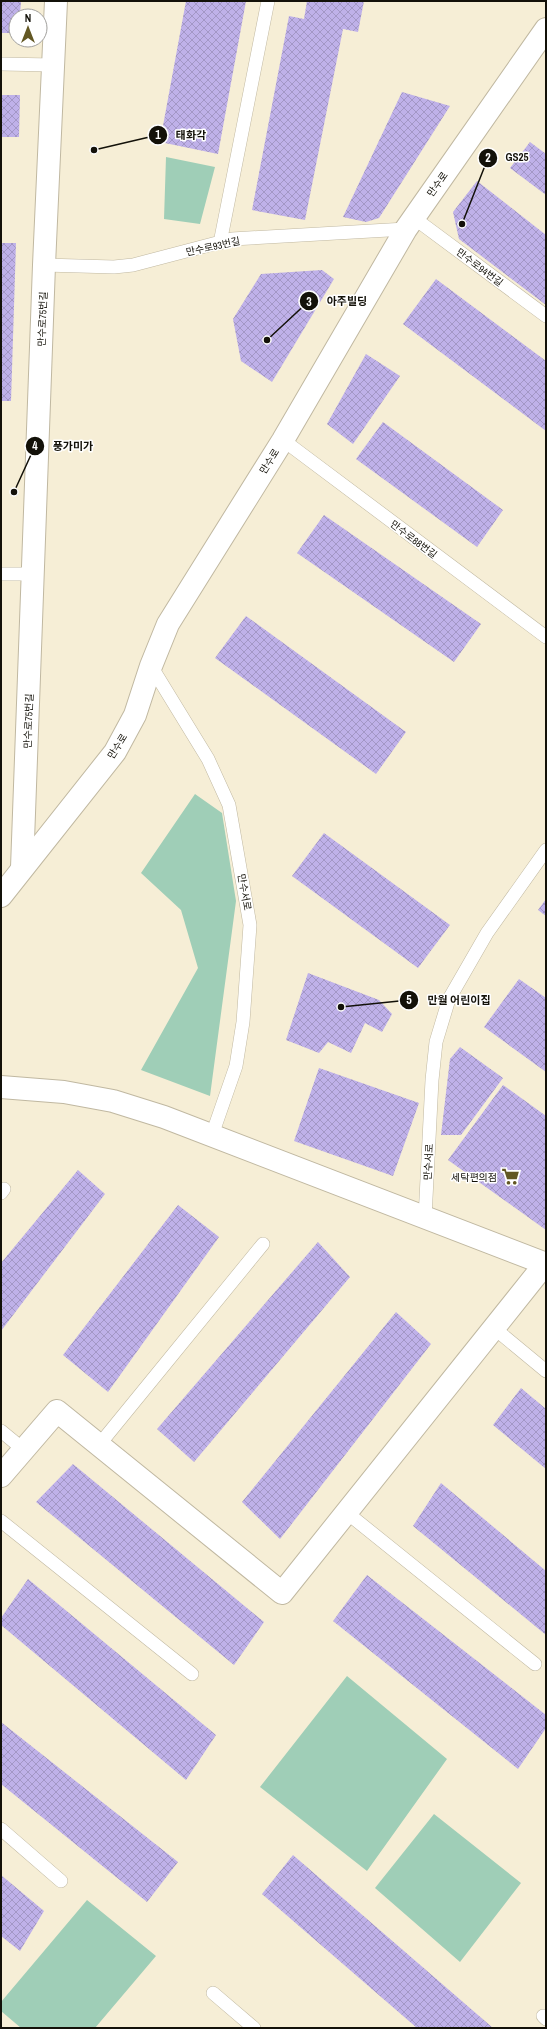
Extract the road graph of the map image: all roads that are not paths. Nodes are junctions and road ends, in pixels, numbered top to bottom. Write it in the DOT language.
graph roads {
  1 [pos="56,1"];
  2 [pos="268,1"];
  3 [pos="546,29"];
  4 [pos="1,64"];
  5 [pos="53,65"];
  6 [pos="410,223"];
  7 [pos="220,243"];
  8 [pos="44,265"];
  9 [pos="546,316"];
  10 [pos="283,440"];
  11 [pos="1,574"];
  12 [pos="33,574"];
  13 [pos="546,637"];
  14 [pos="151,666"];
  15 [pos="546,850"];
  16 [pos="22,868"];
  17 [pos="1,896"];
  18 [pos="1,1087"];
  19 [pos="212,1135"];
  20 [pos="425,1218"];
  21 [pos="262,1244"];
  22 [pos="546,1264"];
  23 [pos="494,1328"];
  24 [pos="546,1371"];
  25 [pos="1,1431"];
  26 [pos="99,1445"];
  27 [pos="24,1450"];
  28 [pos="1,1476"];
  29 [pos="346,1512"];
  30 [pos="1,1521"];
  31 [pos="535,1664"];
  32 [pos="192,1674"];
  33 [pos="1,1829"];
  34 [pos="61,1881"];
  35 [pos="213,1994"];
  36 [pos="254,2028"];
  1 -- 5 [label="street, 만수로75번길"];
  2 -- 7 [label="lane"];
  3 -- 6 [label="street, 만수로"];
  4 -- 5 [label="lane"];
  5 -- 8 [label="street, 만수로75번길"];
  6 -- 7 [label="lane, 만수로93번길"];
  6 -- 9 [label="lane, 만수로94번길"];
  6 -- 10 [label="street, 만수로"];
  7 -- 8 [label="lane, 만수로93번길"];
  8 -- 12 [label="street, 만수로75번길"];
  10 -- 13 [label="lane, 만수로88번길"];
  10 -- 14 [label="street, 만수로"];
  11 -- 12 [label="lane"];
  12 -- 16 [label="street, 만수로75번길"];
  14 -- 16 [label="street, 만수로"];
  14 -- 19 [label="lane, 만수서로"];
  15 -- 20 [label="lane, 만수서로"];
  16 -- 17 [label="street, 만수로"];
  18 -- 19 [label="street"];
  19 -- 20 [label="street"];
  20 -- 22 [label="street"];
  21 -- 26 [label="lane"];
  22 -- 23 [label="street"];
  23 -- 24 [label="lane"];
  23 -- 29 [label="street"];
  25 -- 27 [label="lane"];
  26 -- 27 [label="street"];
  26 -- 29 [label="street"];
  27 -- 28 [label="street"];
  29 -- 31 [label="lane"];
  30 -- 32 [label="lane"];
  33 -- 34 [label="lane"];
  35 -- 36 [label="lane"];
}
